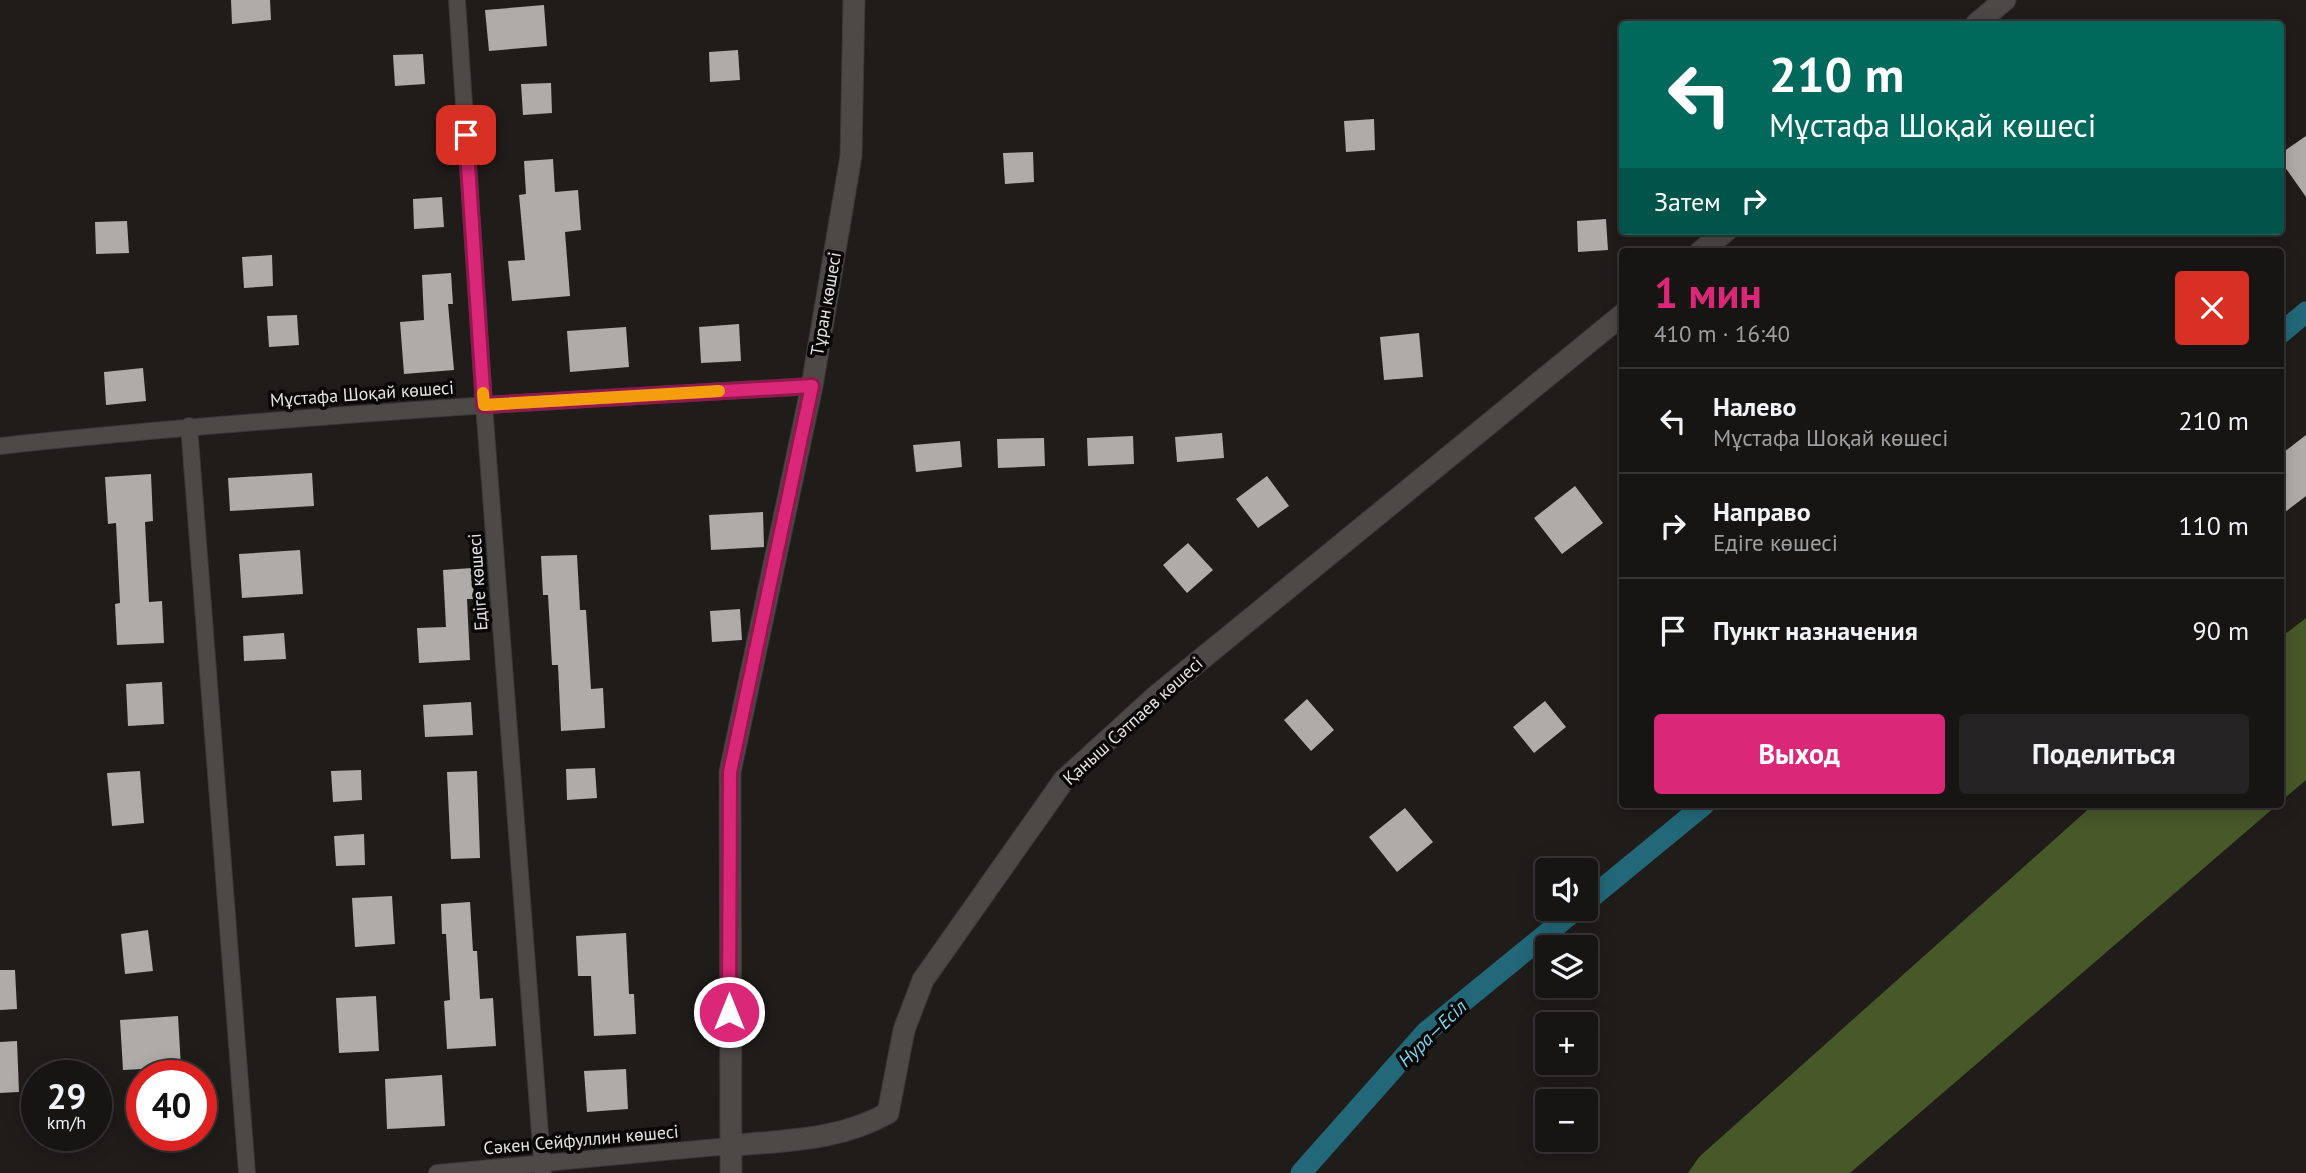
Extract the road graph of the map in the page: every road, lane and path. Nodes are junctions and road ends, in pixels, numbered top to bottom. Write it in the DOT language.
graph roads {
  1 [pos="457,0"];
  2 [pos="853,0"];
  3 [pos="2005,0"];
  4 [pos="1980,21"];
  5 [pos="1721,235"];
  6 [pos="1705,248"];
  7 [pos="1619,318"];
  8 [pos="812,386"];
  9 [pos="484,405"];
  10 [pos="189,426"];
  11 [pos="0,446"];
  12 [pos="729,1146"];
  13 [pos="542,1167"];
  14 [pos="247,1173"];
  15 [pos="437,1173"];
  16 [pos="731,1173"];
  1 -- 9 [label="street, Едіге көшесі"];
  2 -- 8 [label="street, Тұран көшесі"];
  3 -- 4 [label="street"];
  5 -- 6 [label="street"];
  7 -- 12 [label="street, Қаныш Сәтпаев көшесі"];
  8 -- 9 [label="street, Мұстафа Шоқай көшесі"];
  8 -- 12 [label="street, Тұран көшесі"];
  9 -- 10 [label="street, Мұстафа Шоқай көшесі"];
  9 -- 13 [label="street, Едіге көшесі"];
  10 -- 11 [label="street, Мұстафа Шоқай көшесі"];
  10 -- 14 [label="street"];
  12 -- 13 [label="street, Сәкен Сейфуллин көшесі"];
  12 -- 16 [label="street, Тұран көшесі"];
  13 -- 15 [label="street, Сәкен Сейфуллин көшесі"];
}
